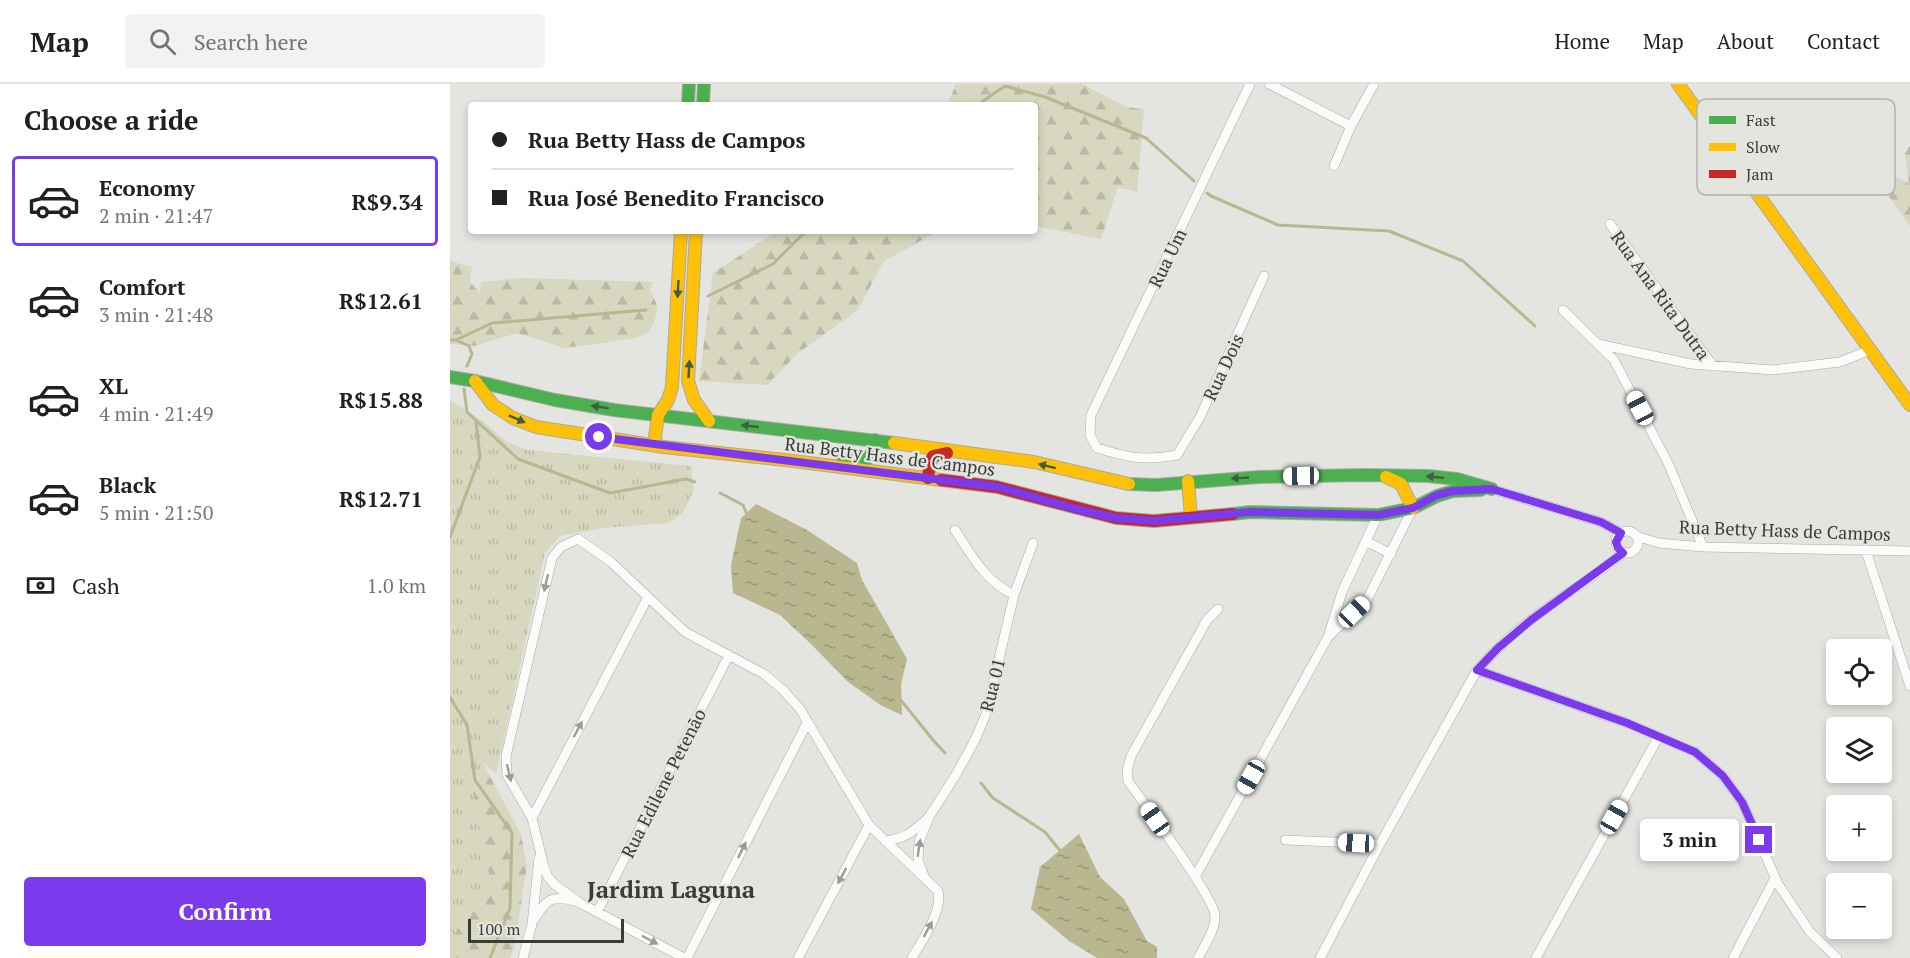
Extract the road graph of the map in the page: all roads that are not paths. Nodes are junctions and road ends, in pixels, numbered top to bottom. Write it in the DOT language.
graph roads {
  1 [pos="689,84"];
  2 [pos="704,84"];
  3 [pos="1250,84"];
  4 [pos="1269,84"];
  5 [pos="1374,84"];
  6 [pos="1678,84"];
  7 [pos="688,102"];
  8 [pos="703,102"];
  9 [pos="1697,110"];
  10 [pos="1351,126"];
  11 [pos="1334,166"];
  12 [pos="1758,195"];
  13 [pos="1610,224"];
  14 [pos="681,234"];
  15 [pos="696,234"];
  16 [pos="1264,276"];
  17 [pos="1563,309"];
  18 [pos="1598,344"];
  19 [pos="1870,350"];
  20 [pos="1713,366"];
  21 [pos="450,377"];
  22 [pos="475,381"];
  23 [pos="1910,405"];
  24 [pos="658,415"];
  25 [pos="709,421"];
  26 [pos="875,440"];
  27 [pos="654,445"];
  28 [pos="984,454"];
  29 [pos="1177,455"];
  30 [pos="794,461"];
  31 [pos="1383,475"];
  32 [pos="928,478"];
  33 [pos="1188,481"];
  34 [pos="1492,489"];
  35 [pos="1413,508"];
  36 [pos="1378,515"];
  37 [pos="1191,517"];
  38 [pos="955,530"];
  39 [pos="1621,533"];
  40 [pos="1636,536"];
  41 [pos="1366,541"];
  42 [pos="1034,543"];
  43 [pos="1659,543"];
  44 [pos="1702,547"];
  45 [pos="1866,551"];
  46 [pos="1628,552"];
  47 [pos="1910,552"];
  48 [pos="1391,554"];
  49 [pos="1014,595"];
  50 [pos="648,597"];
  51 [pos="1218,609"];
  52 [pos="1328,637"];
  53 [pos="729,655"];
  54 [pos="1477,670"];
  55 [pos="1910,686"];
  56 [pos="807,723"];
  57 [pos="1659,736"];
  58 [pos="929,817"];
  59 [pos="532,818"];
  60 [pos="869,825"];
  61 [pos="1285,840"];
  62 [pos="885,841"];
  63 [pos="539,844"];
  64 [pos="1380,844"];
  65 [pos="1196,877"];
  66 [pos="924,878"];
  67 [pos="1775,878"];
  68 [pos="580,903"];
  69 [pos="597,912"];
  70 [pos="532,924"];
  71 [pos="523,958"];
  72 [pos="685,958"];
  73 [pos="798,958"];
  74 [pos="912,958"];
  75 [pos="1198,958"];
  76 [pos="1320,958"];
  77 [pos="1536,958"];
  78 [pos="1733,958"];
  79 [pos="1837,958"];
  1 -- 7 [label="street"];
  2 -- 8 [label="street"];
  3 -- 29 [label="street, Rua Um"];
  4 -- 10 [label="street"];
  5 -- 10 [label="street"];
  6 -- 9 [label="street"];
  10 -- 11 [label="street"];
  12 -- 19 [label="street"];
  13 -- 20 [label="street, Rua Ana Rita Dutra"];
  14 -- 24 [label="street, one-way"];
  25 -- 15 [label="street, one-way"];
  16 -- 29 [label="street, Rua Dois"];
  17 -- 18 [label="street"];
  18 -- 20 [label="street"];
  18 -- 44 [label="street"];
  19 -- 20 [label="street"];
  19 -- 23 [label="street"];
  21 -- 22 [label="street, Rua Betty Hass de Campos"];
  24 -- 22 [label="street, Rua Betty Hass de Campos, one-way"];
  22 -- 27 [label="street, Rua Betty Hass de Campos, one-way"];
  24 -- 25 [label="street, Rua Betty Hass de Campos"];
  24 -- 27 [label="street"];
  26 -- 25 [label="street, Rua Betty Hass de Campos, one-way"];
  26 -- 28 [label="street, Rua Betty Hass de Campos"];
  26 -- 30 [label="street"];
  27 -- 30 [label="street, Rua Betty Hass de Campos"];
  28 -- 32 [label="street"];
  33 -- 28 [label="street, Rua Betty Hass de Campos, one-way"];
  30 -- 32 [label="street, Rua Betty Hass de Campos"];
  31 -- 33 [label="street, Rua Betty Hass de Campos, one-way"];
  34 -- 31 [label="street, Rua Betty Hass de Campos, one-way"];
  31 -- 35 [label="street"];
  32 -- 37 [label="street, Rua Betty Hass de Campos"];
  33 -- 37 [label="street"];
  34 -- 35 [label="street, Rua Betty Hass de Campos"];
  34 -- 39 [label="street, Rua Betty Hass de Campos"];
  35 -- 36 [label="street, Rua Betty Hass de Campos"];
  35 -- 48 [label="street"];
  36 -- 37 [label="street, Rua Betty Hass de Campos"];
  36 -- 41 [label="street"];
  38 -- 49 [label="street"];
  39 -- 40 [label="street"];
  39 -- 46 [label="street"];
  40 -- 43 [label="street, Rua Betty Hass de Campos"];
  40 -- 46 [label="street"];
  41 -- 48 [label="street"];
  41 -- 52 [label="street"];
  42 -- 49 [label="street, Rua 01"];
  43 -- 44 [label="street, Rua Betty Hass de Campos"];
  43 -- 46 [label="street, Rua Betty Hass de Campos"];
  44 -- 45 [label="street, Rua Betty Hass de Campos"];
  45 -- 47 [label="street, Rua Betty Hass de Campos"];
  45 -- 55 [label="street"];
  46 -- 54 [label="street, Rua Betty Hass de Campos"];
  48 -- 52 [label="street"];
  49 -- 58 [label="street, Rua 01"];
  50 -- 53 [label="street"];
  59 -- 50 [label="street, one-way"];
  50 -- 59 [label="street, one-way"];
  51 -- 65 [label="street"];
  52 -- 65 [label="street"];
  53 -- 56 [label="street"];
  53 -- 69 [label="street, Rua Edilene Petenão"];
  54 -- 57 [label="street"];
  54 -- 64 [label="street, Rua Betty Hass de Campos"];
  56 -- 60 [label="street"];
  72 -- 56 [label="street, one-way"];
  57 -- 67 [label="street"];
  57 -- 77 [label="street"];
  58 -- 62 [label="street, Rua 01"];
  66 -- 58 [label="street, Rua 01, one-way"];
  59 -- 63 [label="street"];
  60 -- 62 [label="street"];
  60 -- 73 [label="street, one-way"];
  61 -- 64 [label="street"];
  62 -- 66 [label="street"];
  63 -- 68 [label="street"];
  63 -- 70 [label="street"];
  64 -- 76 [label="street, Rua Betty Hass de Campos"];
  65 -- 75 [label="street"];
  74 -- 66 [label="street, one-way"];
  67 -- 78 [label="street"];
  67 -- 79 [label="street"];
  68 -- 69 [label="street"];
  68 -- 70 [label="street"];
  69 -- 72 [label="street, one-way"];
  70 -- 71 [label="street"];
}
